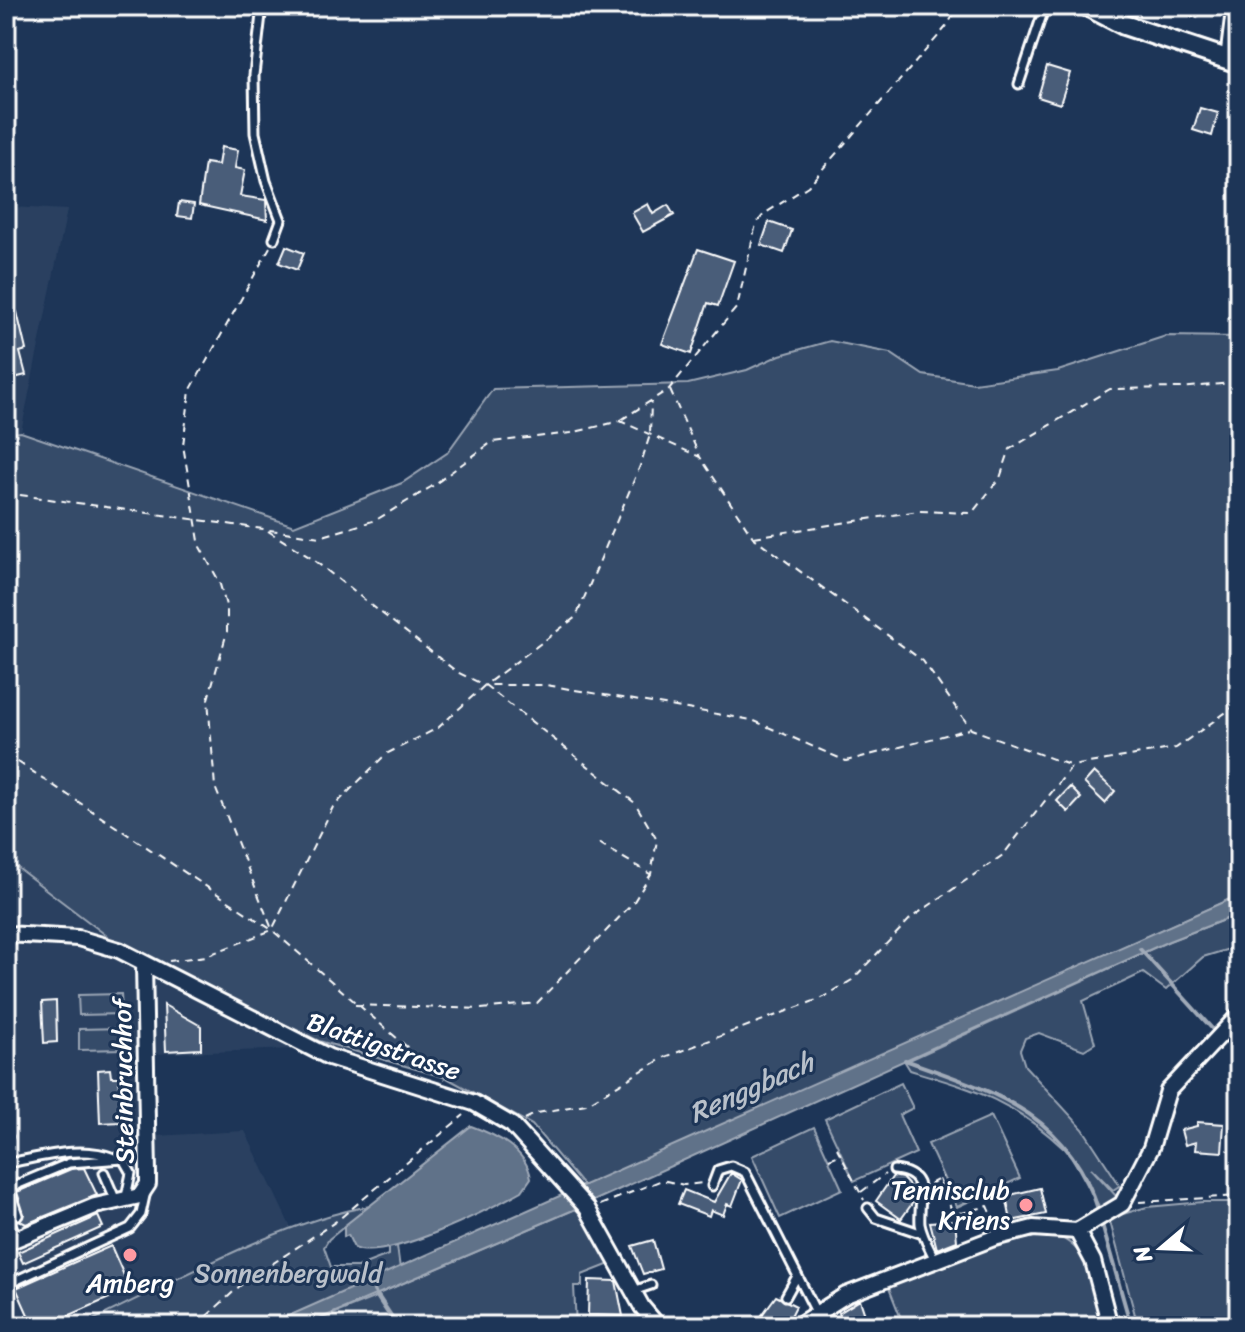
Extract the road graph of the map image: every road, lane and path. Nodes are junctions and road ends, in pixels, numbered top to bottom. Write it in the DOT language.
graph roads {
  1 [pos="262,6"];
  2 [pos="959,6"];
  3 [pos="1045,6"];
  4 [pos="1087,6"];
  5 [pos="1231,6"];
  6 [pos="1232,60"];
  7 [pos="1019,84"];
  8 [pos="274,239"];
  9 [pos="1239,387"];
  10 [pos="669,389"];
  11 [pos="651,402"];
  12 [pos="620,421"];
  13 [pos="650,435"];
  14 [pos="700,457"];
  15 [pos="6,493"];
  16 [pos="193,519"];
  17 [pos="266,530"];
  18 [pos="753,537"];
  19 [pos="485,685"];
  20 [pos="1239,703"];
  21 [pos="971,729"];
  22 [pos="6,754"];
  23 [pos="1072,766"];
  24 [pos="599,843"];
  25 [pos="651,874"];
  26 [pos="272,930"];
  27 [pos="6,934"];
  28 [pos="144,964"];
  29 [pos="355,1005"];
  30 [pos="1239,1015"];
  31 [pos="450,1083"];
  32 [pos="474,1103"];
  33 [pos="512,1125"];
  34 [pos="837,1148"];
  35 [pos="841,1154"];
  36 [pos="114,1158"];
  37 [pos="829,1159"];
  38 [pos="14,1162"];
  39 [pos="894,1170"];
  40 [pos="104,1173"];
  41 [pos="943,1177"];
  42 [pos="939,1179"];
  43 [pos="712,1186"];
  44 [pos="921,1189"];
  45 [pos="146,1190"];
  46 [pos="860,1193"];
  47 [pos="1239,1196"];
  48 [pos="121,1200"];
  49 [pos="592,1208"];
  50 [pos="868,1208"];
  51 [pos="1117,1208"];
  52 [pos="6,1213"];
  53 [pos="18,1215"];
  54 [pos="1077,1231"];
  55 [pos="923,1234"];
  56 [pos="1000,1236"];
  57 [pos="12,1240"];
  58 [pos="935,1260"];
  59 [pos="796,1278"];
  60 [pos="6,1285"];
  61 [pos="651,1285"];
  62 [pos="633,1291"];
  63 [pos="786,1296"];
  64 [pos="816,1312"];
  65 [pos="196,1326"];
  66 [pos="658,1326"];
  67 [pos="797,1326"];
  68 [pos="1110,1326"];
  1 -- 8 [label="lane"];
  2 -- 10 [label="path"];
  3 -- 7 [label="lane"];
  4 -- 6 [label="street"];
  5 -- 6 [label="lane"];
  8 -- 16 [label="path"];
  9 -- 18 [label="path"];
  10 -- 11 [label="path"];
  10 -- 14 [label="path"];
  11 -- 12 [label="path"];
  11 -- 13 [label="path"];
  12 -- 13 [label="path"];
  12 -- 17 [label="path"];
  13 -- 14 [label="path"];
  13 -- 19 [label="path"];
  14 -- 18 [label="path"];
  15 -- 16 [label="path"];
  16 -- 17 [label="path"];
  16 -- 26 [label="path"];
  17 -- 19 [label="path"];
  18 -- 21 [label="path"];
  19 -- 21 [label="path"];
  19 -- 25 [label="path"];
  19 -- 26 [label="path"];
  20 -- 23 [label="path"];
  21 -- 23 [label="path"];
  22 -- 26 [label="path"];
  23 -- 33 [label="path"];
  24 -- 25 [label="path"];
  25 -- 29 [label="path"];
  26 -- 28 [label="path"];
  26 -- 29 [label="path"];
  27 -- 28 [label="street, Blattigstrasse"];
  28 -- 32 [label="street, Blattigstrasse"];
  28 -- 45 [label="street, Steinbruchhof"];
  29 -- 31 [label="path"];
  30 -- 51 [label="street"];
  32 -- 33 [label="street, Blattigstrasse"];
  32 -- 65 [label="path"];
  33 -- 49 [label="street, Blattigstrasse"];
  34 -- 35 [label="path"];
  35 -- 37 [label="path"];
  35 -- 46 [label="path"];
  36 -- 38 [label="lane"];
  36 -- 48 [label="lane"];
  36 -- 53 [label="lane"];
  39 -- 44 [label="lane"];
  39 -- 46 [label="path"];
  40 -- 48 [label="lane"];
  41 -- 42 [label="path"];
  42 -- 44 [label="path"];
  42 -- 56 [label="path"];
  43 -- 49 [label="path"];
  43 -- 59 [label="lane"];
  44 -- 55 [label="lane"];
  45 -- 48 [label="street, Steinbruchhof"];
  45 -- 60 [label="lane"];
  46 -- 50 [label="path"];
  47 -- 51 [label="path"];
  48 -- 57 [label="street, Steinbruchhof"];
  49 -- 62 [label="street, Blattigstrasse"];
  50 -- 55 [label="lane"];
  51 -- 54 [label="street"];
  52 -- 57 [label="lane"];
  54 -- 56 [label="street"];
  54 -- 68 [label="street"];
  55 -- 58 [label="lane"];
  56 -- 58 [label="street"];
  58 -- 64 [label="street"];
  59 -- 63 [label="lane"];
  59 -- 64 [label="lane"];
  61 -- 62 [label="lane"];
  62 -- 66 [label="street, Blattigstrasse"];
  64 -- 67 [label="street"];
}
